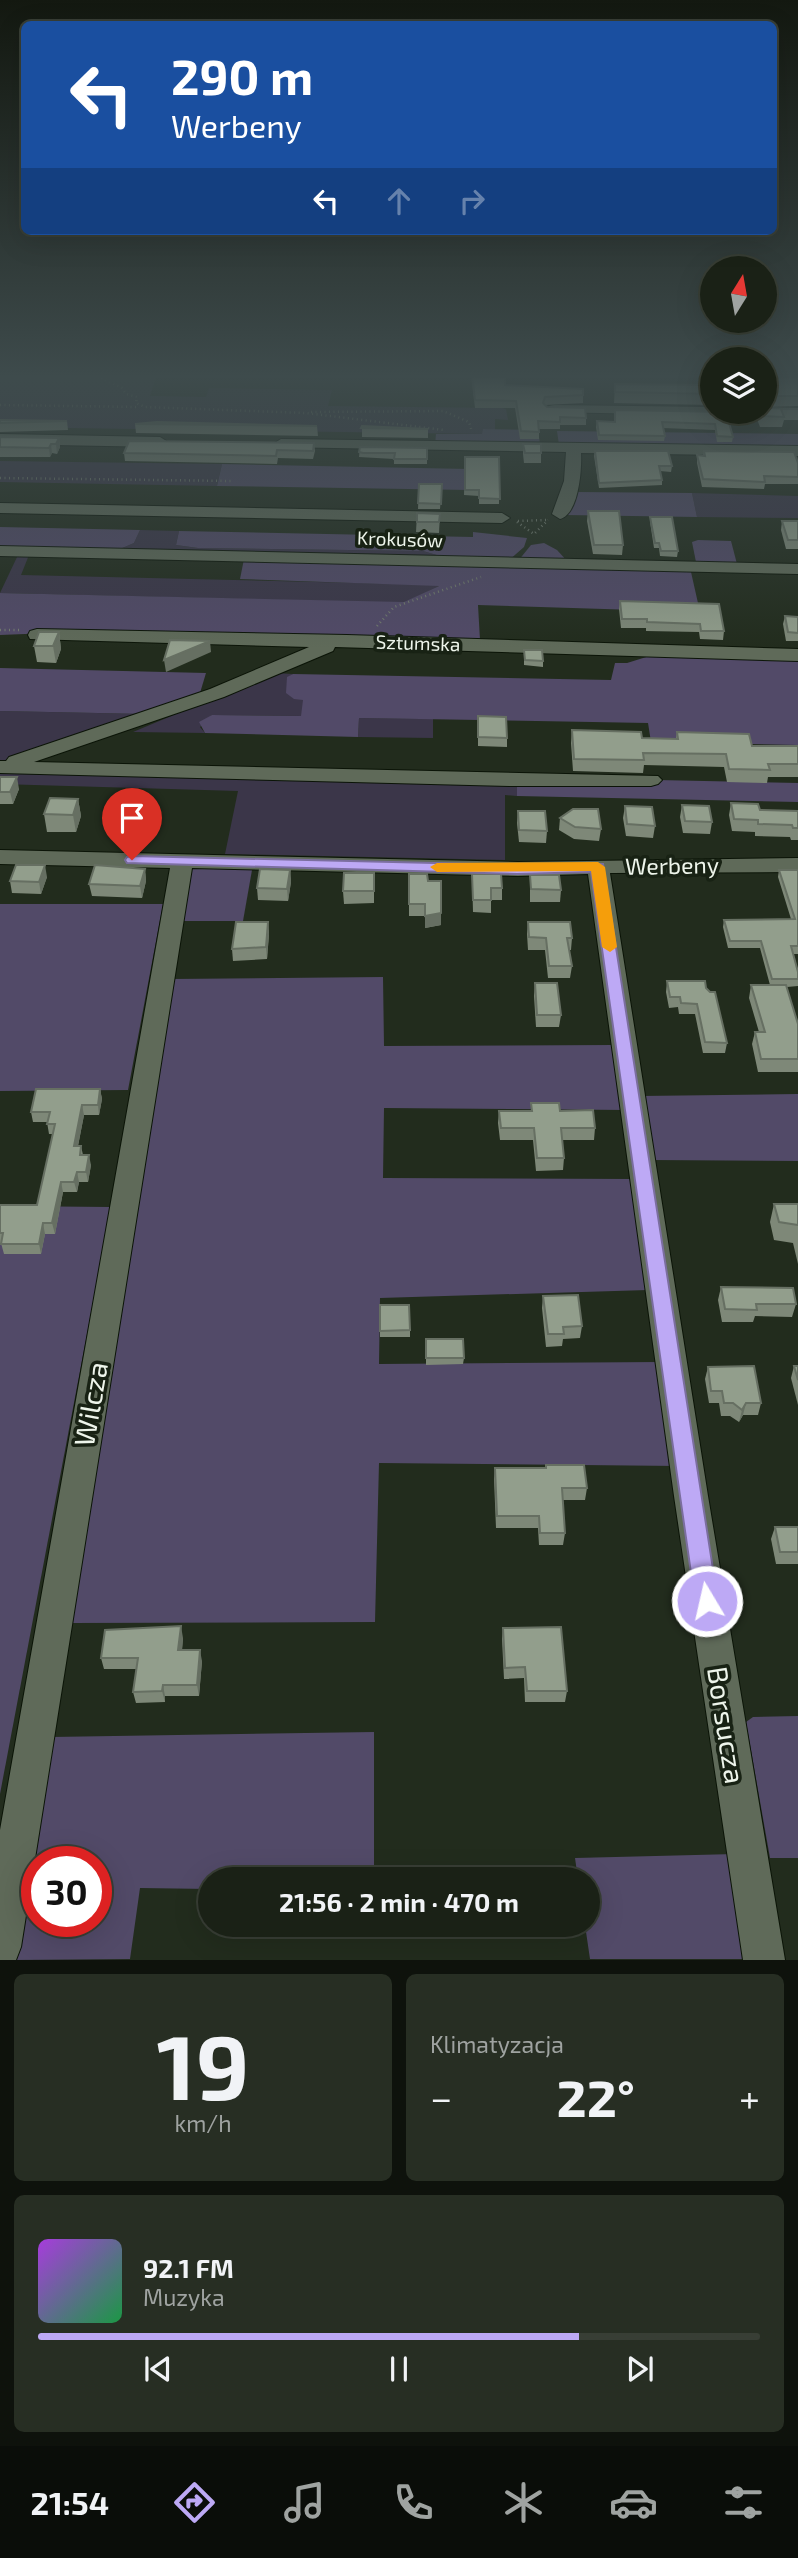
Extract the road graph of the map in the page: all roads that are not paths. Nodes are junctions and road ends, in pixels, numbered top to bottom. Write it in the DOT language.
graph roads {
  1 [pos="575,465"];
  2 [pos="0,508"];
  3 [pos="555,517"];
  4 [pos="510,520"];
  5 [pos="0,551"];
  6 [pos="798,569"];
  7 [pos="37,635"];
  8 [pos="347,641"];
  9 [pos="798,655"];
  10 [pos="0,767"];
  11 [pos="651,780"];
  12 [pos="0,857"];
  13 [pos="182,862"];
  14 [pos="798,865"];
  15 [pos="598,867"];
  16 [pos="0,1947"];
  17 [pos="764,1959"];
  1 -- 3 [label="street"];
  2 -- 4 [label="street"];
  5 -- 6 [label="street, Krokusów"];
  7 -- 8 [label="street, Sztumska"];
  8 -- 9 [label="street, Sztumska"];
  8 -- 10 [label="street"];
  10 -- 11 [label="street"];
  12 -- 13 [label="street, Werbeny"];
  13 -- 15 [label="street, Werbeny"];
  13 -- 16 [label="street, Wilcza"];
  14 -- 15 [label="street, Werbeny"];
  15 -- 17 [label="street, Borsucza"];
}
